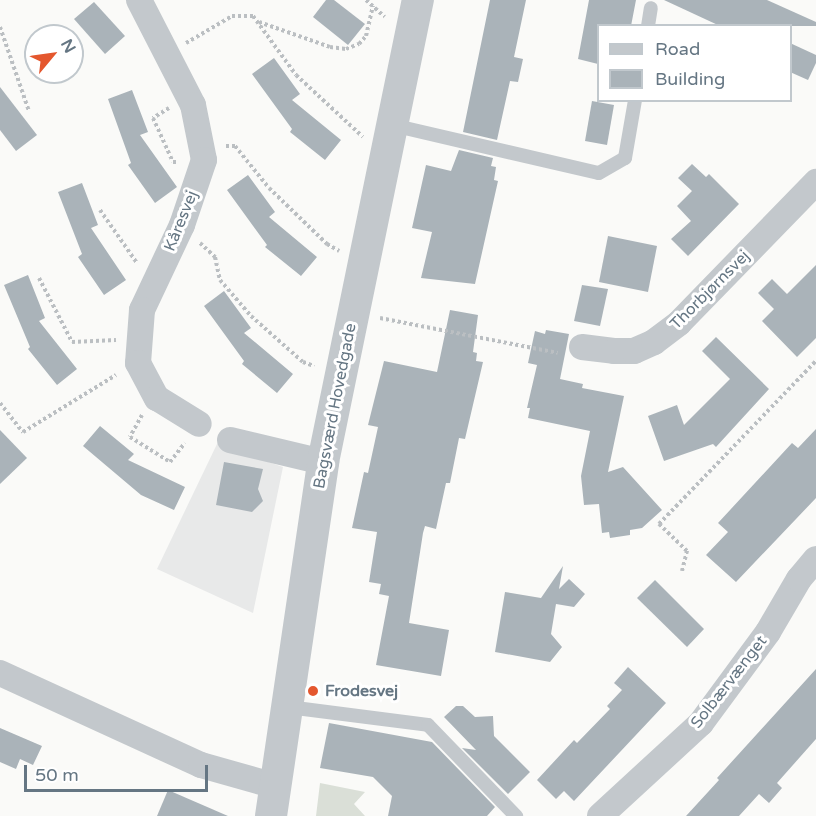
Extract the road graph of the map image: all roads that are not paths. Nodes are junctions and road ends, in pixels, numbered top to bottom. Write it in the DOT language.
graph roads {
  1 [pos="139,0"];
  2 [pos="418,0"];
  3 [pos="651,8"];
  4 [pos="648,24"];
  5 [pos="635,102"];
  6 [pos="389,136"];
  7 [pos="816,182"];
  8 [pos="582,347"];
  9 [pos="199,424"];
  10 [pos="230,440"];
  11 [pos="323,462"];
  12 [pos="816,559"];
  13 [pos="0,673"];
  14 [pos="288,707"];
  15 [pos="273,801"];
  16 [pos="516,816"];
  17 [pos="600,816"];
  1 -- 9 [label="street, Kåresvej"];
  2 -- 6 [label="street, Bagsværd Hovedgade"];
  3 -- 4 [label="lane"];
  5 -- 6 [label="lane"];
  6 -- 11 [label="street, Bagsværd Hovedgade"];
  7 -- 8 [label="street, Thorbjørnsvej"];
  10 -- 11 [label="street"];
  11 -- 14 [label="street, Bagsværd Hovedgade"];
  12 -- 17 [label="street, Solbærvænget"];
  13 -- 15 [label="street"];
  14 -- 15 [label="street, Bagsværd Hovedgade"];
  14 -- 16 [label="lane"];
}
